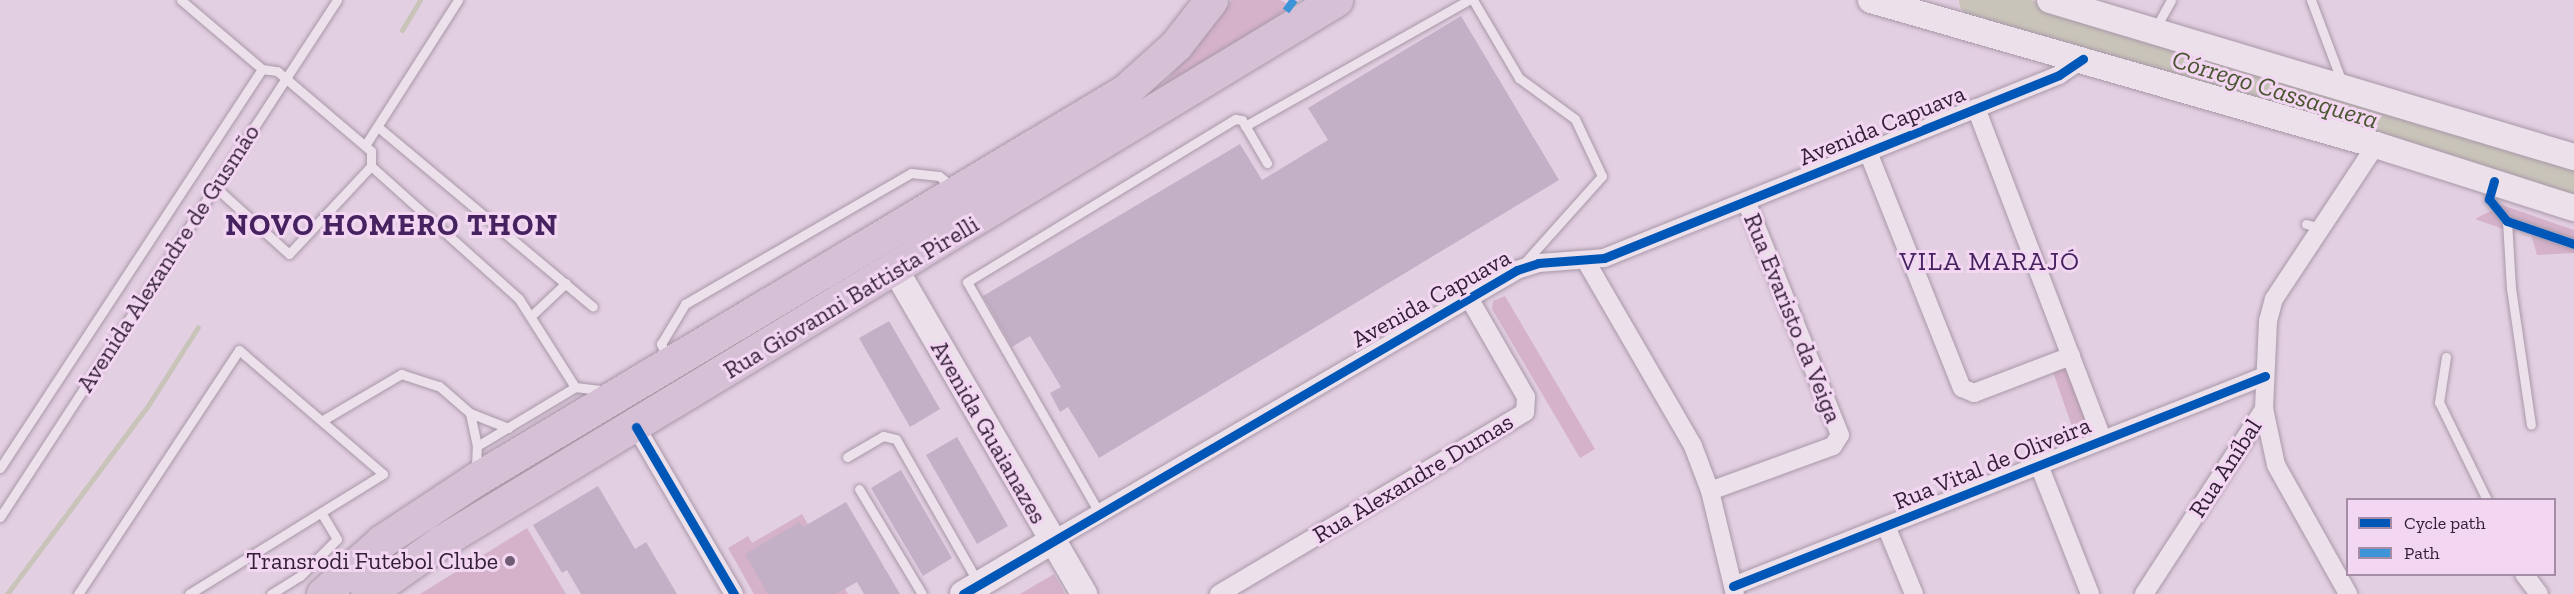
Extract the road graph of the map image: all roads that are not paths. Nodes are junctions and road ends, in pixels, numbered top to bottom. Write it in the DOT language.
graph roads {
  1 [pos="181,0"];
  2 [pos="337,0"];
  3 [pos="458,0"];
  4 [pos="1211,0"];
  5 [pos="1471,0"];
  6 [pos="1871,0"];
  7 [pos="2050,0"];
  8 [pos="2171,0"];
  9 [pos="2311,0"];
  10 [pos="1323,3"];
  11 [pos="2154,31"];
  12 [pos="2083,59"];
  13 [pos="262,69"];
  14 [pos="286,78"];
  15 [pos="2344,87"];
  16 [pos="1976,108"];
  17 [pos="1245,126"];
  18 [pos="378,127"];
  19 [pos="366,144"];
  20 [pos="2376,145"];
  21 [pos="1868,152"];
  22 [pos="2574,157"];
  23 [pos="1267,163"];
  24 [pos="370,165"];
  25 [pos="2493,181"];
  26 [pos="215,187"];
  27 [pos="1746,201"];
  28 [pos="2574,208"];
  29 [pos="2507,222"];
  30 [pos="2574,244"];
  31 [pos="1587,263"];
  32 [pos="896,269"];
  33 [pos="1517,270"];
  34 [pos="566,283"];
  35 [pos="1468,296"];
  36 [pos="593,307"];
  37 [pos="531,316"];
  38 [pos="2071,356"];
  39 [pos="2446,357"];
  40 [pos="2265,376"];
  41 [pos="575,387"];
  42 [pos="616,393"];
  43 [pos="2264,408"];
  44 [pos="470,413"];
  45 [pos="323,420"];
  46 [pos="2531,425"];
  47 [pos="636,427"];
  48 [pos="508,428"];
  49 [pos="2103,440"];
  50 [pos="477,446"];
  51 [pos="847,457"];
  52 [pos="2039,465"];
  53 [pos="0,468"];
  54 [pos="476,479"];
  55 [pos="859,489"];
  56 [pos="1710,491"];
  57 [pos="2486,498"];
  58 [pos="322,514"];
  59 [pos="1100,514"];
  60 [pos="0,517"];
  61 [pos="1886,526"];
  62 [pos="1053,541"];
  63 [pos="2525,576"];
  64 [pos="971,589"];
  65 [pos="378,590"];
  66 [pos="1734,590"];
  67 [pos="78,594"];
  68 [pos="189,594"];
  69 [pos="271,594"];
  70 [pos="323,594"];
  71 [pos="734,594"];
  72 [pos="922,594"];
  73 [pos="1084,594"];
  74 [pos="1219,594"];
  75 [pos="1914,594"];
  76 [pos="2090,594"];
  77 [pos="2144,594"];
  78 [pos="2348,594"];
  79 [pos="2538,594"];
  1 -- 13 [label="lane"];
  2 -- 14 [label="lane, Avenida Alexandre de Gusmão"];
  3 -- 18 [label="lane"];
  4 -- 42 [label="highway, Rua Giovanni Battista Pirelli"];
  5 -- 17 [label="lane"];
  5 -- 33 [label="lane"];
  6 -- 12 [label="main road"];
  7 -- 11 [label="main road"];
  8 -- 11 [label="lane"];
  9 -- 15 [label="lane"];
  10 -- 32 [label="highway, Rua Giovanni Battista Pirelli"];
  11 -- 15 [label="main road"];
  12 -- 16 [label="street, Avenida Capuava"];
  12 -- 20 [label="main road"];
  13 -- 14 [label="lane"];
  13 -- 53 [label="lane"];
  14 -- 19 [label="lane"];
  14 -- 26 [label="lane, Avenida Alexandre de Gusmão"];
  15 -- 22 [label="main road"];
  16 -- 21 [label="street, Avenida Capuava"];
  16 -- 38 [label="street"];
  17 -- 23 [label="lane"];
  17 -- 59 [label="lane"];
  18 -- 19 [label="lane"];
  18 -- 34 [label="lane"];
  19 -- 24 [label="lane"];
  20 -- 25 [label="main road"];
  20 -- 40 [label="street, Rua Aníbal"];
  21 -- 27 [label="street, Avenida Capuava"];
  21 -- 38 [label="street"];
  24 -- 26 [label="lane"];
  24 -- 37 [label="lane"];
  25 -- 28 [label="main road"];
  25 -- 29 [label="lane"];
  26 -- 60 [label="lane, Avenida Alexandre de Gusmão"];
  27 -- 31 [label="street, Avenida Capuava"];
  27 -- 56 [label="street, Rua Evaristo da Veiga"];
  29 -- 30 [label="lane"];
  29 -- 46 [label="lane"];
  31 -- 33 [label="street, Avenida Capuava"];
  31 -- 56 [label="street"];
  32 -- 47 [label="highway, Rua Giovanni Battista Pirelli"];
  32 -- 62 [label="main road, Avenida Guaianazes"];
  33 -- 35 [label="street, Avenida Capuava"];
  34 -- 36 [label="lane"];
  34 -- 37 [label="lane"];
  35 -- 59 [label="street, Avenida Capuava"];
  35 -- 74 [label="street, Rua Alexandre Dumas"];
  37 -- 41 [label="lane"];
  38 -- 49 [label="street"];
  39 -- 57 [label="lane"];
  40 -- 43 [label="street, Rua Aníbal"];
  40 -- 49 [label="street, Rua Vital de Oliveira"];
  41 -- 42 [label="lane"];
  41 -- 48 [label="lane"];
  42 -- 54 [label="highway, Rua Giovanni Battista Pirelli"];
  43 -- 77 [label="street, Rua Aníbal"];
  43 -- 78 [label="street"];
  44 -- 45 [label="lane"];
  44 -- 48 [label="lane"];
  44 -- 50 [label="lane"];
  45 -- 58 [label="lane"];
  45 -- 67 [label="lane"];
  47 -- 65 [label="highway, Rua Giovanni Battista Pirelli"];
  47 -- 71 [label="street"];
  48 -- 50 [label="lane"];
  49 -- 52 [label="street, Rua Vital de Oliveira"];
  50 -- 54 [label="lane"];
  51 -- 64 [label="lane"];
  52 -- 61 [label="street, Rua Vital de Oliveira"];
  52 -- 76 [label="street"];
  54 -- 70 [label="highway, Rua Giovanni Battista Pirelli"];
  55 -- 72 [label="lane"];
  56 -- 66 [label="street"];
  58 -- 68 [label="lane"];
  58 -- 69 [label="lane"];
  59 -- 62 [label="street, Avenida Capuava"];
  61 -- 66 [label="street, Rua Vital de Oliveira"];
  61 -- 75 [label="street"];
  62 -- 64 [label="main road, Avenida Capuava"];
  62 -- 73 [label="main road, Avenida Guaianazes"];
  63 -- 79 [label="street"];
}
